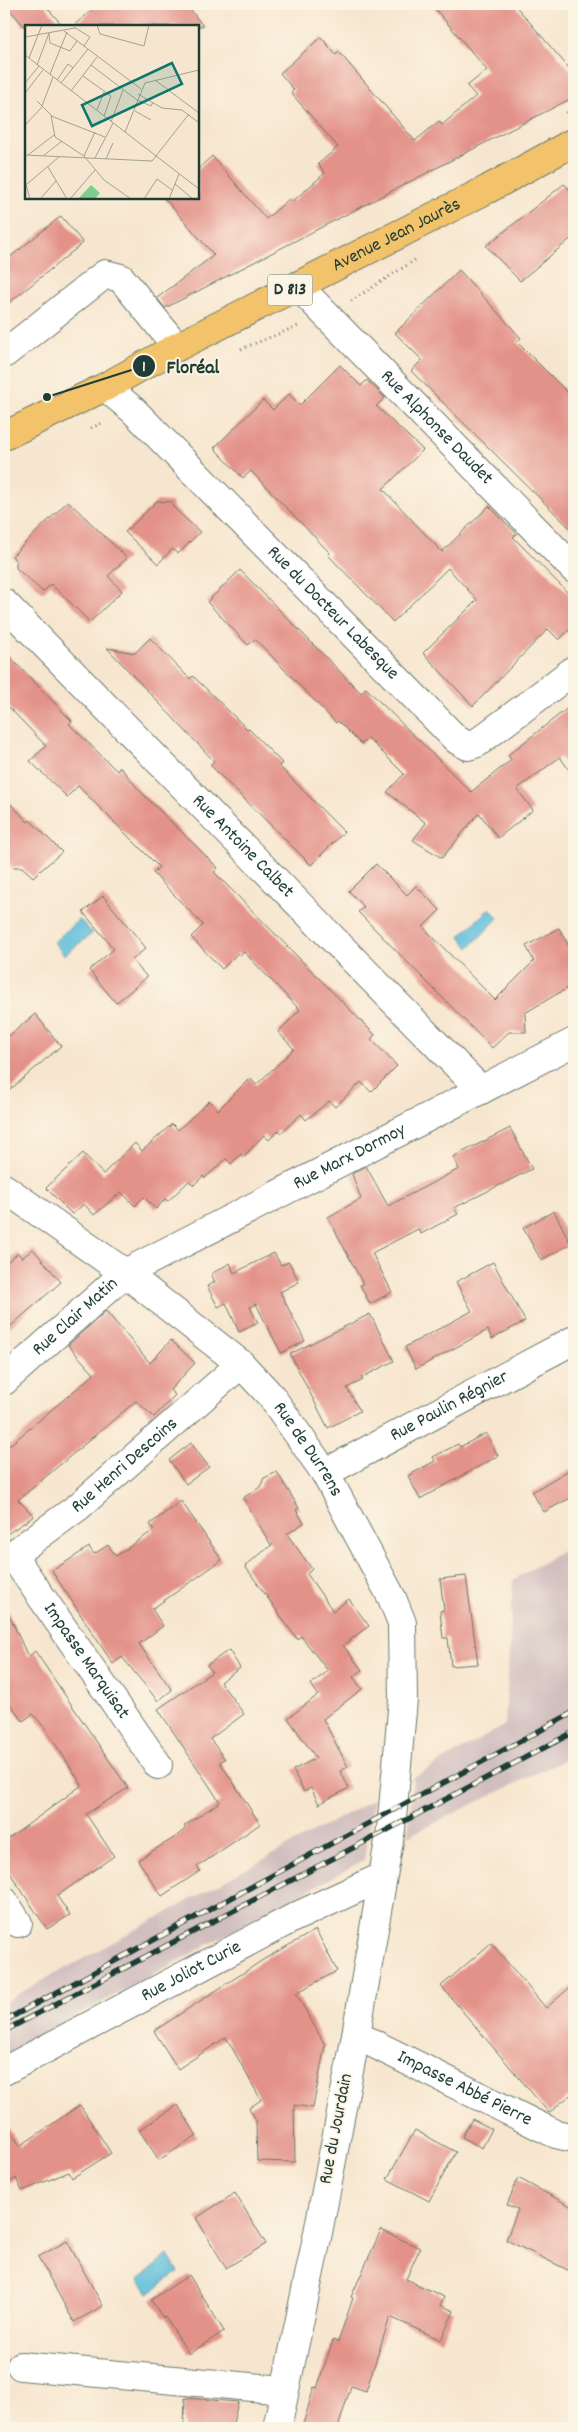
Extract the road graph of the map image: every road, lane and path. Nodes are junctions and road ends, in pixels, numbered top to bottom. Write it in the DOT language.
graph roads {
  1 [pos="574,142"];
  2 [pos="420,257"];
  3 [pos="298,286"];
  4 [pos="327,315"];
  5 [pos="177,347"];
  6 [pos="234,351"];
  7 [pos="4,354"];
  8 [pos="105,387"];
  9 [pos="130,407"];
  10 [pos="85,430"];
  11 [pos="4,436"];
  12 [pos="574,569"];
  13 [pos="4,603"];
  14 [pos="574,670"];
  15 [pos="574,1042"];
  16 [pos="481,1090"];
  17 [pos="4,1188"];
  18 [pos="125,1273"];
  19 [pos="574,1340"];
  20 [pos="241,1364"];
  21 [pos="4,1381"];
  22 [pos="326,1473"];
  23 [pos="8,1559"];
  24 [pos="158,1765"];
  25 [pos="391,1829"];
  26 [pos="382,1877"];
  27 [pos="4,1901"];
  28 [pos="18,1923"];
  29 [pos="356,2035"];
  30 [pos="4,2071"];
  31 [pos="574,2138"];
  32 [pos="21,2366"];
  33 [pos="284,2390"];
  34 [pos="276,2428"];
  1 -- 3 [label="main road, Avenue Jean Jaurès / D 813"];
  2 -- 4 [label="path"];
  3 -- 4 [label="street, Rue Alphonse Daudet"];
  3 -- 5 [label="main road, Avenue Jean Jaurès / D 813"];
  4 -- 6 [label="path"];
  4 -- 12 [label="street, Rue Alphonse Daudet"];
  5 -- 7 [label="street"];
  5 -- 8 [label="main road, Avenue Jean Jaurès / D 813"];
  8 -- 9 [label="street, Rue du Docteur Labesque"];
  8 -- 11 [label="main road, Avenue Jean Jaurès / D 813"];
  9 -- 10 [label="path"];
  9 -- 14 [label="street, Rue du Docteur Labesque"];
  13 -- 16 [label="street, Rue Antoine Calbet"];
  15 -- 16 [label="street, Rue Marx Dormoy"];
  16 -- 18 [label="street, Rue Marx Dormoy"];
  17 -- 18 [label="street, Rue de Durrens"];
  18 -- 20 [label="street, Rue de Durrens"];
  18 -- 21 [label="street, Rue Clair Matin"];
  19 -- 22 [label="street, Rue Paulin Régnier"];
  20 -- 22 [label="street, Rue de Durrens"];
  20 -- 23 [label="street, Rue Henri Descoins"];
  22 -- 25 [label="street, Rue de Durrens"];
  23 -- 24 [label="street, Impasse Marquisat"];
  25 -- 26 [label="street, Rue du Jourdain"];
  26 -- 29 [label="street, Rue du Jourdain"];
  26 -- 30 [label="street, Rue Joliot Curie"];
  27 -- 28 [label="street"];
  29 -- 31 [label="street, Impasse Abbé Pierre"];
  29 -- 33 [label="street, Rue du Jourdain"];
  32 -- 33 [label="street"];
  33 -- 34 [label="street, Rue du Jourdain"];
}
